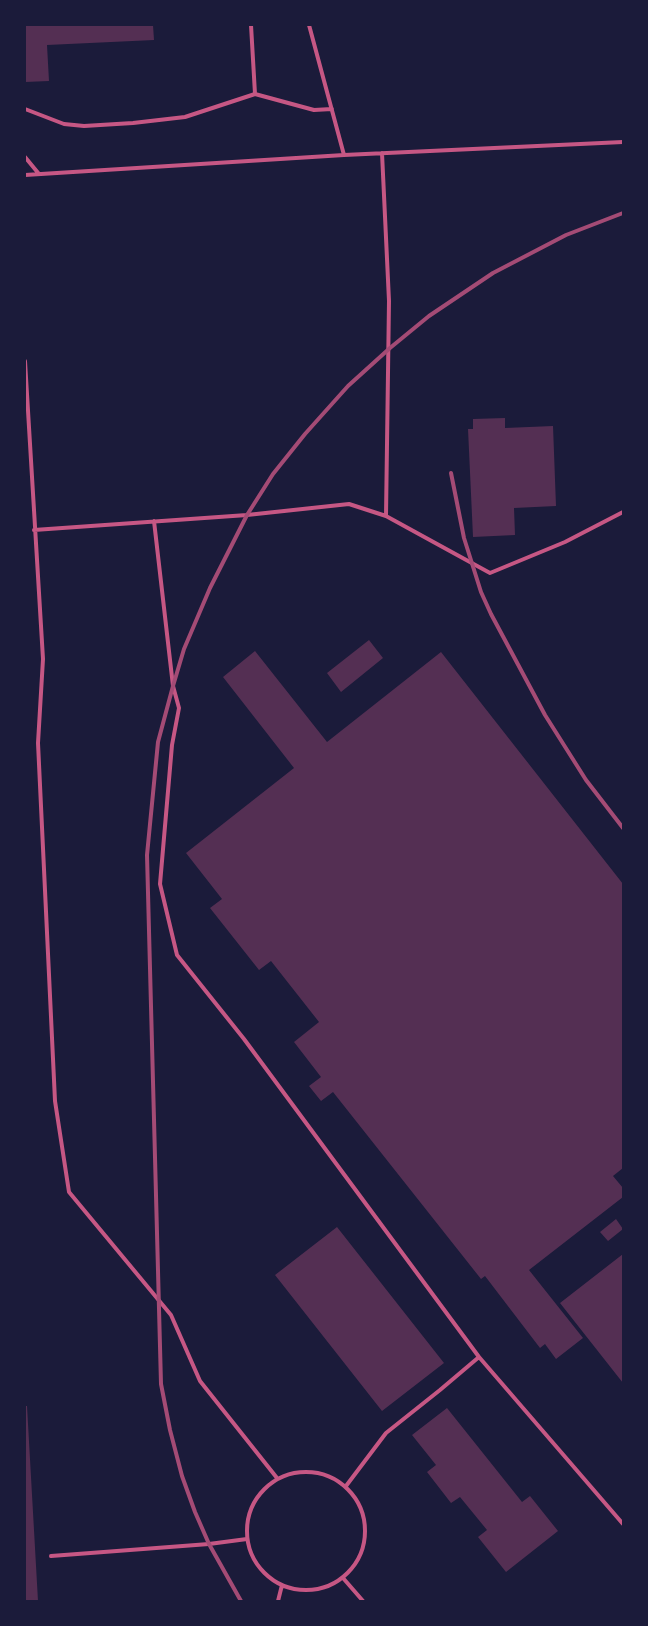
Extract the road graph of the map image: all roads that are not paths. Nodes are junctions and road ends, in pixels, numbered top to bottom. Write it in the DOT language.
graph roads {
  1 [pos="250,25"];
  2 [pos="309,25"];
  3 [pos="255,94"];
  4 [pos="25,109"];
  5 [pos="332,109"];
  6 [pos="623,142"];
  7 [pos="382,153"];
  8 [pos="344,155"];
  9 [pos="25,157"];
  10 [pos="39,174"];
  11 [pos="25,175"];
  12 [pos="25,362"];
  13 [pos="623,512"];
  14 [pos="386,516"];
  15 [pos="154,521"];
  16 [pos="34,530"];
  17 [pos="479,1356"];
  18 [pos="277,1478"];
  19 [pos="346,1486"];
  20 [pos="623,1524"];
  21 [pos="247,1539"];
  22 [pos="51,1556"];
  23 [pos="343,1578"];
  24 [pos="282,1585"];
  25 [pos="278,1601"];
  26 [pos="363,1601"];
  1 -- 3 [label="lane"];
  2 -- 5 [label="lane"];
  3 -- 4 [label="lane"];
  3 -- 5 [label="lane"];
  5 -- 8 [label="lane"];
  6 -- 7 [label="lane"];
  7 -- 8 [label="lane"];
  7 -- 14 [label="lane"];
  8 -- 10 [label="lane"];
  9 -- 10 [label="lane"];
  10 -- 11 [label="lane"];
  12 -- 16 [label="lane"];
  13 -- 14 [label="lane"];
  14 -- 15 [label="lane"];
  15 -- 16 [label="lane"];
  15 -- 17 [label="lane"];
  16 -- 18 [label="lane"];
  17 -- 19 [label="lane"];
  17 -- 20 [label="lane"];
  18 -- 19 [label="lane"];
  18 -- 21 [label="lane"];
  19 -- 23 [label="lane"];
  21 -- 22 [label="lane"];
  21 -- 24 [label="lane"];
  23 -- 24 [label="lane"];
  23 -- 26 [label="lane"];
  24 -- 25 [label="lane"];
}
